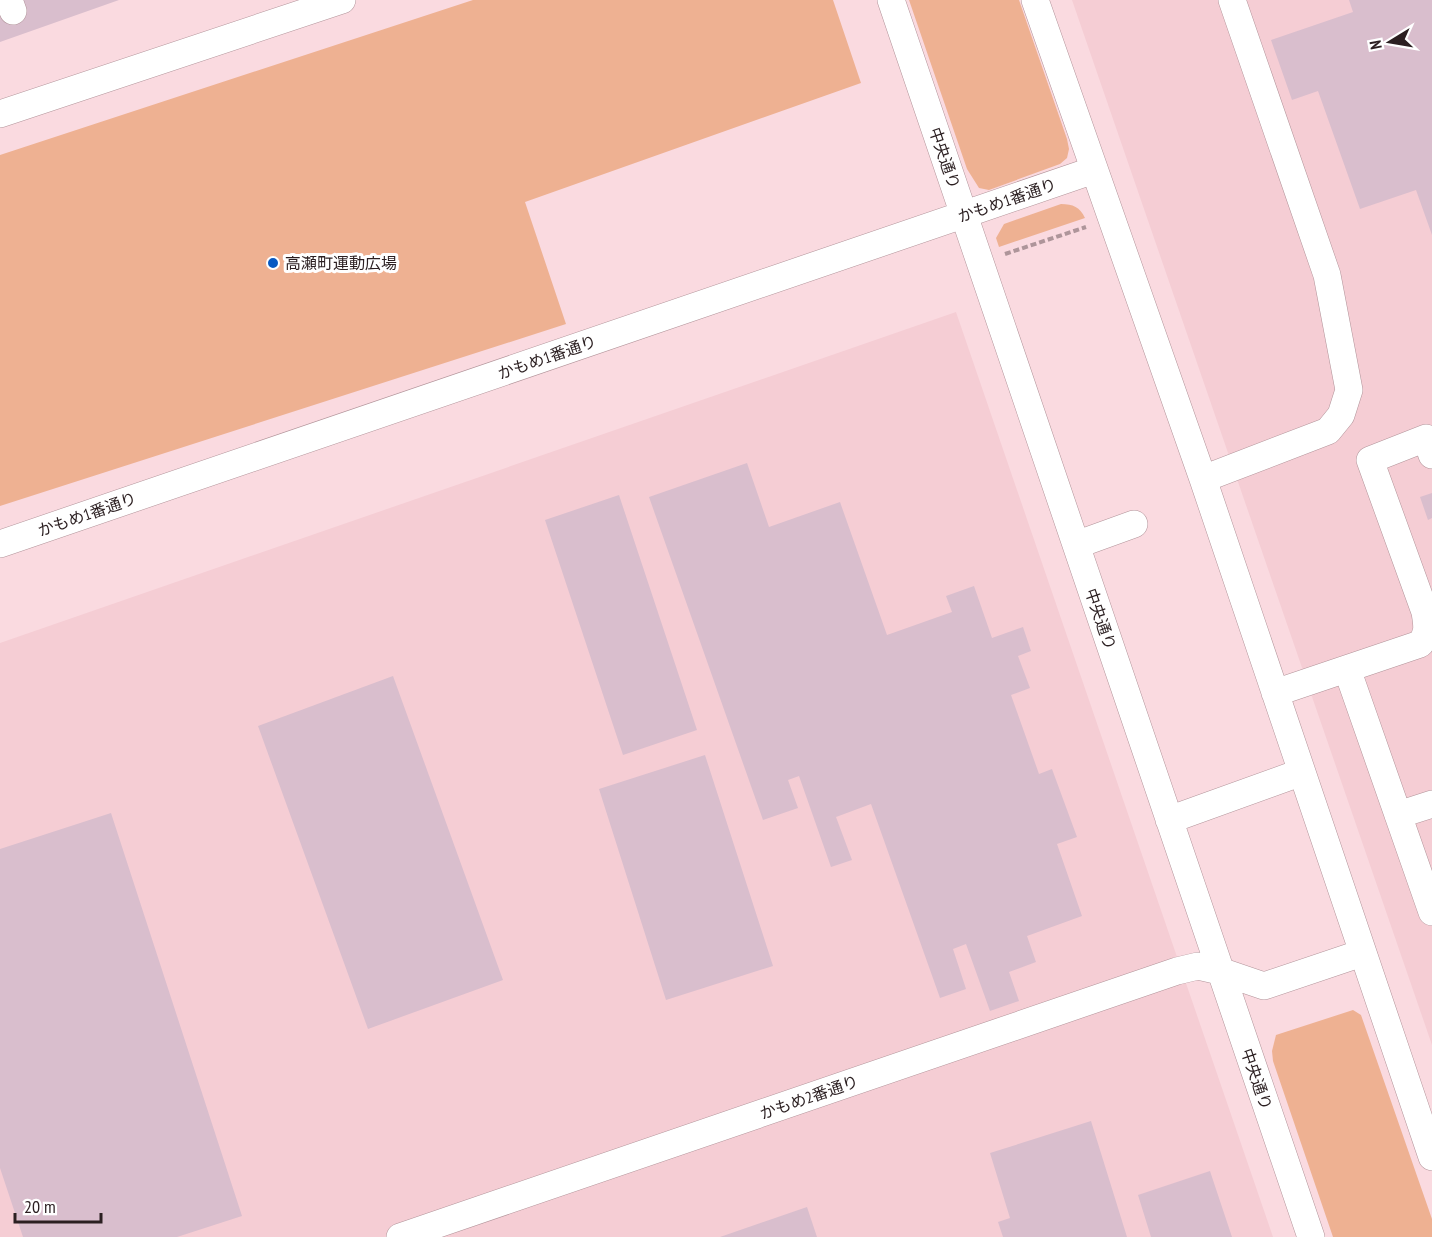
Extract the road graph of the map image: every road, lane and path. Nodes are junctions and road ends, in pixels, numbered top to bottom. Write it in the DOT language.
graph roads {
  1 [pos="342,0"];
  2 [pos="891,0"];
  3 [pos="1035,0"];
  4 [pos="1232,0"];
  5 [pos="0,114"];
  6 [pos="1094,170"];
  7 [pos="964,214"];
  8 [pos="1092,225"];
  9 [pos="1002,255"];
  10 [pos="1432,454"];
  11 [pos="1203,479"];
  12 [pos="1134,524"];
  13 [pos="0,544"];
  14 [pos="1076,545"];
  15 [pos="1423,576"];
  16 [pos="1347,669"];
  17 [pos="1275,693"];
  18 [pos="1302,772"];
  19 [pos="1432,804"];
  20 [pos="1398,815"];
  21 [pos="1168,820"];
  22 [pos="1432,912"];
  23 [pos="1362,953"];
  24 [pos="1220,971"];
  25 [pos="1432,1157"];
  26 [pos="400,1237"];
  27 [pos="1311,1237"];
  1 -- 5 [label="street"];
  2 -- 7 [label="street, 中央通り"];
  3 -- 6 [label="street"];
  4 -- 11 [label="street"];
  6 -- 7 [label="street, かもめ1番通り"];
  6 -- 11 [label="street"];
  7 -- 13 [label="street, かもめ1番通り"];
  7 -- 14 [label="street, 中央通り"];
  8 -- 9 [label="path"];
  10 -- 15 [label="street"];
  11 -- 17 [label="street"];
  12 -- 14 [label="street"];
  14 -- 21 [label="street, 中央通り"];
  15 -- 16 [label="street"];
  16 -- 17 [label="street"];
  16 -- 20 [label="street"];
  17 -- 18 [label="street"];
  18 -- 21 [label="street"];
  18 -- 23 [label="street"];
  19 -- 20 [label="street"];
  20 -- 22 [label="street"];
  21 -- 24 [label="street, 中央通り"];
  23 -- 24 [label="street, かもめ2番通り"];
  23 -- 25 [label="street"];
  24 -- 26 [label="street, かもめ2番通り"];
  24 -- 27 [label="street, 中央通り"];
}
